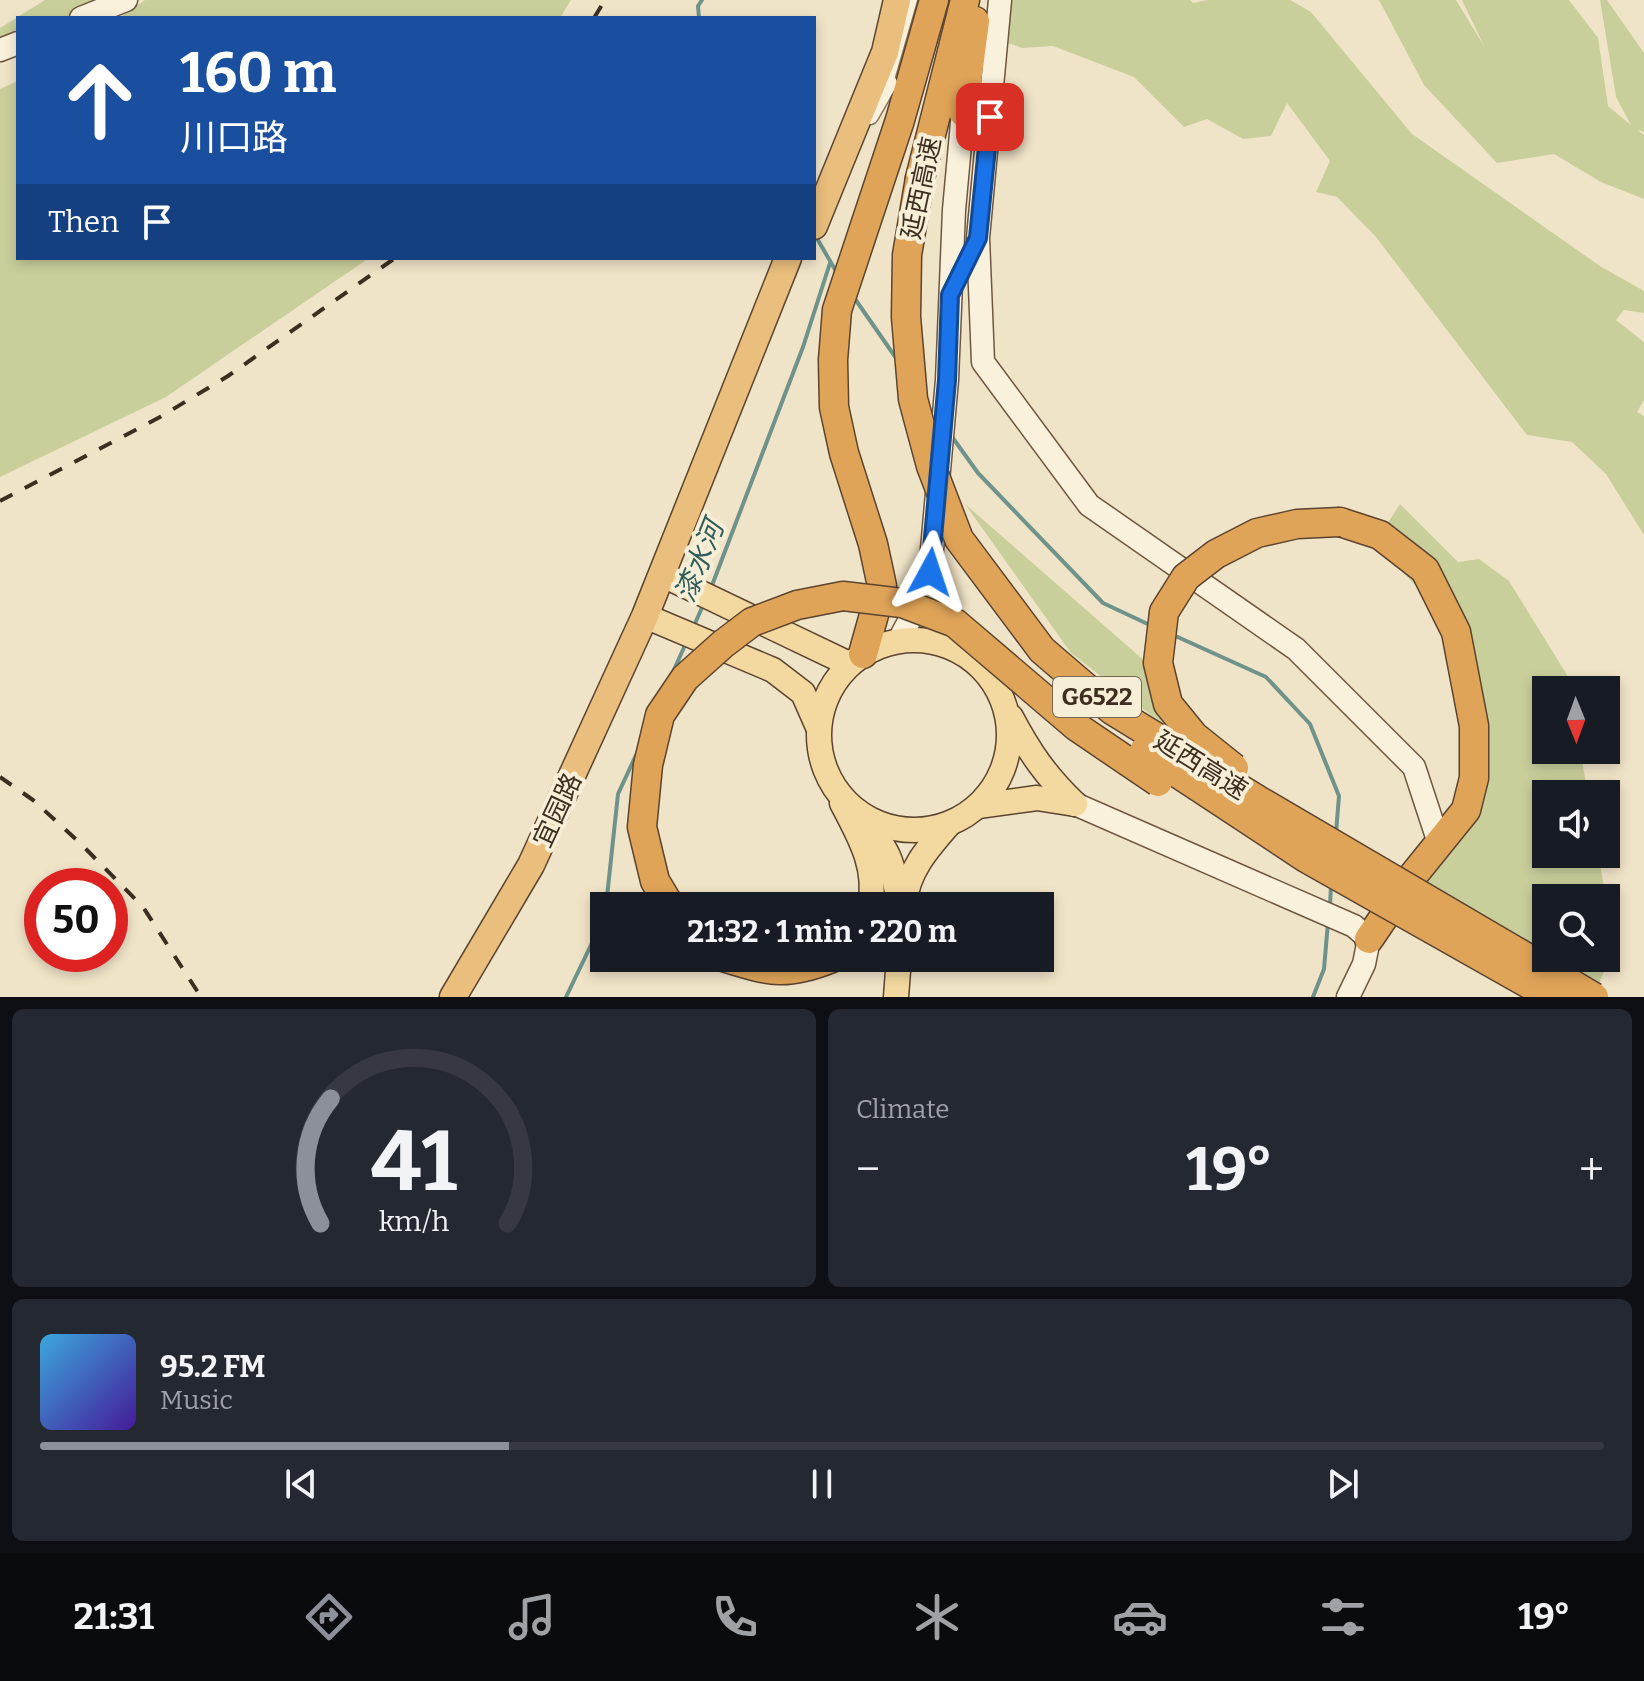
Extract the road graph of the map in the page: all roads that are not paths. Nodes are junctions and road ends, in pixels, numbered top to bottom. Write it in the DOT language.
graph roads {
  1 [pos="126,0"];
  2 [pos="887,0"];
  3 [pos="897,0"];
  4 [pos="913,0"];
  5 [pos="934,0"];
  6 [pos="945,0"];
  7 [pos="965,0"];
  8 [pos="977,0"];
  9 [pos="1000,0"];
  10 [pos="86,16"];
  11 [pos="889,83"];
  12 [pos="963,112"];
  13 [pos="911,176"];
  14 [pos="824,187"];
  15 [pos="816,218"];
  16 [pos="978,238"];
  17 [pos="787,260"];
  18 [pos="800,260"];
  19 [pos="950,295"];
  20 [pos="689,518"];
  21 [pos="930,572"];
  22 [pos="663,575"];
  23 [pos="645,616"];
  24 [pos="899,640"];
  25 [pos="856,659"];
  26 [pos="987,672"];
  27 [pos="1006,707"];
  28 [pos="818,727"];
  29 [pos="827,777"];
  30 [pos="1075,804"];
  31 [pos="978,806"];
  32 [pos="854,810"];
  33 [pos="949,824"];
  34 [pos="1439,843"];
  35 [pos="1306,858"];
  36 [pos="662,892"];
  37 [pos="872,892"];
  38 [pos="899,892"];
  39 [pos="906,892"];
  40 [pos="1362,933"];
  41 [pos="1532,945"];
  42 [pos="898,972"];
  43 [pos="1565,972"];
  44 [pos="453,997"];
  45 [pos="896,997"];
  46 [pos="1348,997"];
  47 [pos="1552,997"];
  48 [pos="1595,997"];
  1 -- 10 [label="main road"];
  2 -- 14 [label="highway"];
  3 -- 14 [label="highway"];
  4 -- 11 [label="lane"];
  5 -- 25 [label="highway"];
  6 -- 13 [label="highway, 延西高速 / G6522"];
  7 -- 13 [label="highway, 延西高速 / G6522"];
  8 -- 12 [label="highway"];
  9 -- 16 [label="main road"];
  11 -- 14 [label="street"];
  12 -- 19 [label="main road"];
  13 -- 35 [label="highway, 延西高速 / G6522, bridge"];
  13 -- 48 [label="highway, 延西高速 / G6522, bridge"];
  14 -- 15 [label="highway"];
  16 -- 19 [label="main road"];
  16 -- 34 [label="main road"];
  17 -- 20 [label="highway"];
  18 -- 20 [label="highway"];
  19 -- 21 [label="main road"];
  20 -- 22 [label="highway, 宜园路"];
  21 -- 24 [label="main road"];
  21 -- 26 [label="main road"];
  22 -- 23 [label="highway, 宜园路"];
  22 -- 25 [label="main road"];
  23 -- 28 [label="main road"];
  23 -- 44 [label="highway, 宜园路"];
  24 -- 25 [label="main road"];
  24 -- 26 [label="main road"];
  25 -- 28 [label="main road"];
  26 -- 27 [label="main road"];
  27 -- 30 [label="main road"];
  27 -- 31 [label="main road"];
  28 -- 29 [label="main road"];
  29 -- 32 [label="main road"];
  29 -- 37 [label="main road"];
  30 -- 31 [label="main road"];
  30 -- 40 [label="main road"];
  31 -- 33 [label="main road"];
  32 -- 33 [label="main road"];
  32 -- 38 [label="main road"];
  33 -- 39 [label="main road"];
  34 -- 40 [label="highway"];
  34 -- 41 [label="highway, bridge"];
  35 -- 36 [label="highway, bridge"];
  35 -- 47 [label="highway, 延西高速 / G6522, bridge"];
  40 -- 46 [label="main road"];
  42 -- 45 [label="main road"];
  43 -- 48 [label="highway, bridge"];
}
